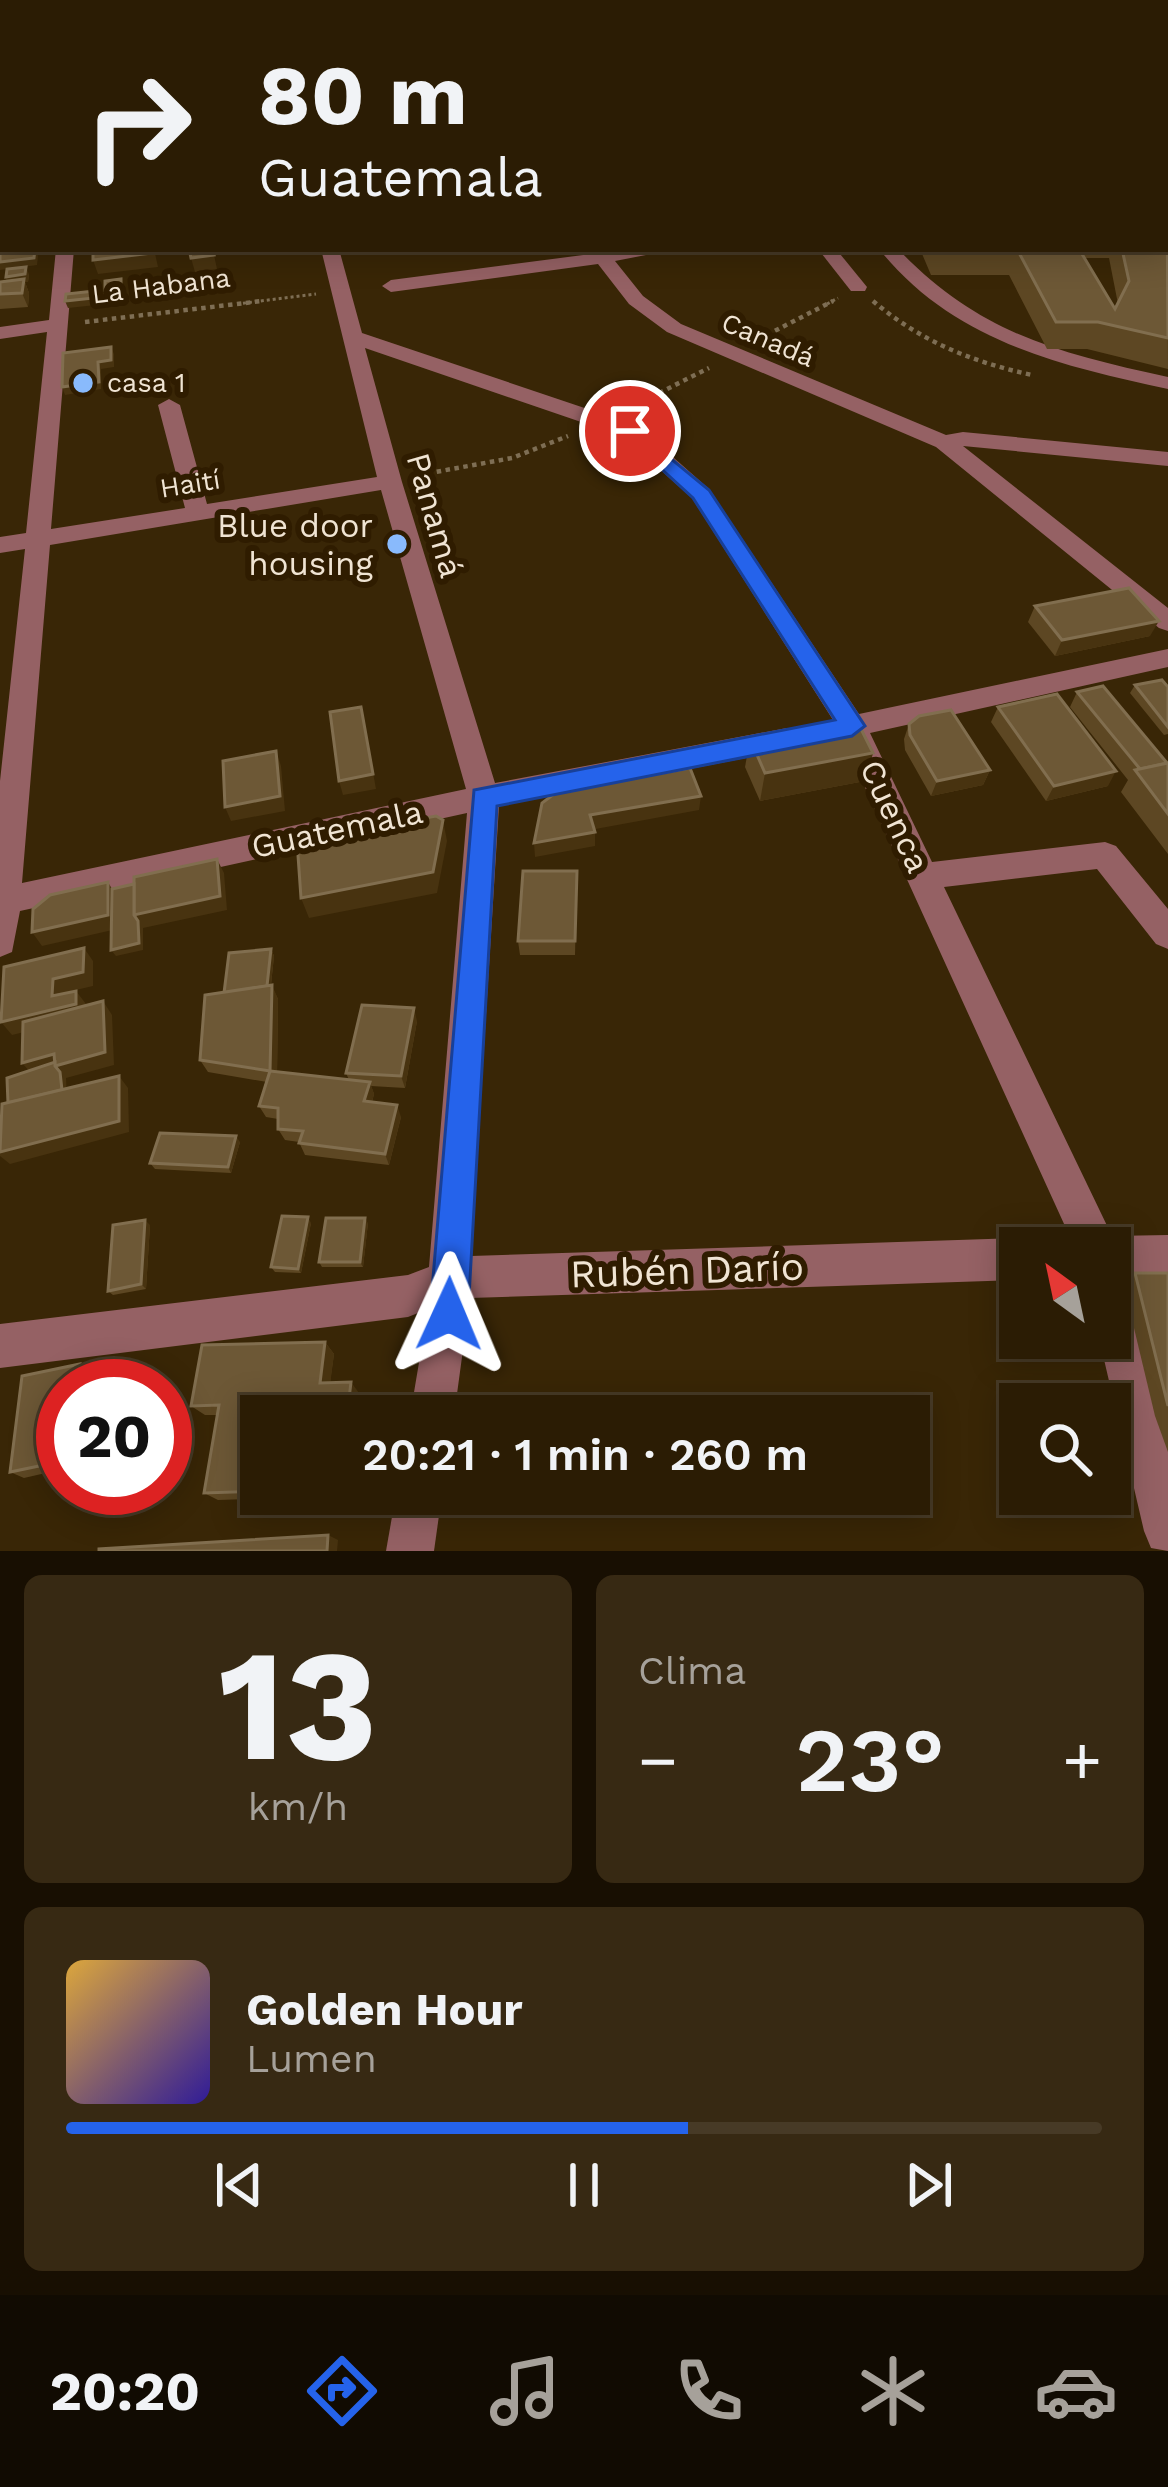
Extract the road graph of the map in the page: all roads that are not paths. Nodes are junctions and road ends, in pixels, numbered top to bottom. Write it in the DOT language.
graph roads {
  1 [pos="65,252"];
  2 [pos="331,252"];
  3 [pos="457,252"];
  4 [pos="634,252"];
  5 [pos="829,252"];
  6 [pos="891,252"];
  7 [pos="600,255"];
  8 [pos="469,276"];
  9 [pos="391,286"];
  10 [pos="855,289"];
  11 [pos="56,326"];
  12 [pos="0,333"];
  13 [pos="352,337"];
  14 [pos="1168,383"];
  15 [pos="169,405"];
  16 [pos="944,442"];
  17 [pos="1164,462"];
  18 [pos="390,482"];
  19 [pos="198,513"];
  20 [pos="38,539"];
  21 [pos="0,545"];
  22 [pos="1168,622"];
  23 [pos="1168,658"];
  24 [pos="852,726"];
  25 [pos="484,797"];
  26 [pos="923,875"];
  27 [pos="2,900"];
  28 [pos="1168,934"];
  29 [pos="0,942"];
  30 [pos="1086,1227"];
  31 [pos="1168,1256"];
  32 [pos="1131,1257"];
  33 [pos="999,1260"];
  34 [pos="450,1279"];
  35 [pos="0,1346"];
  36 [pos="1126,1359"];
  37 [pos="435,1395"];
  38 [pos="416,1515"];
  39 [pos="1168,1531"];
  40 [pos="410,1551"];
  1 -- 11 [label="street"];
  2 -- 13 [label="street, Panamá"];
  3 -- 8 [label="street"];
  4 -- 7 [label="street"];
  5 -- 10 [label="street"];
  6 -- 14 [label="street"];
  7 -- 8 [label="street"];
  7 -- 16 [label="street, Canadá"];
  8 -- 9 [label="street"];
  11 -- 12 [label="street, La Habana"];
  11 -- 20 [label="street"];
  13 -- 18 [label="street, Panamá"];
  13 -- 24 [label="street, Cuenca"];
  15 -- 19 [label="street"];
  16 -- 17 [label="street"];
  16 -- 22 [label="street"];
  18 -- 19 [label="street, Haití"];
  18 -- 25 [label="street, Panamá"];
  19 -- 20 [label="street, Haití"];
  20 -- 21 [label="street, Haití"];
  20 -- 27 [label="street"];
  23 -- 24 [label="street, Guatemala"];
  24 -- 25 [label="street, Guatemala"];
  24 -- 26 [label="street, Cuenca"];
  25 -- 27 [label="street, Guatemala"];
  25 -- 34 [label="street"];
  26 -- 28 [label="street"];
  26 -- 30 [label="street, Cuenca"];
  27 -- 29 [label="street"];
  31 -- 32 [label="street"];
  33 -- 34 [label="street, Rubén Darío"];
  34 -- 35 [label="street, Rubén Darío"];
  34 -- 37 [label="street"];
  36 -- 39 [label="street"];
  38 -- 40 [label="street"];
}
